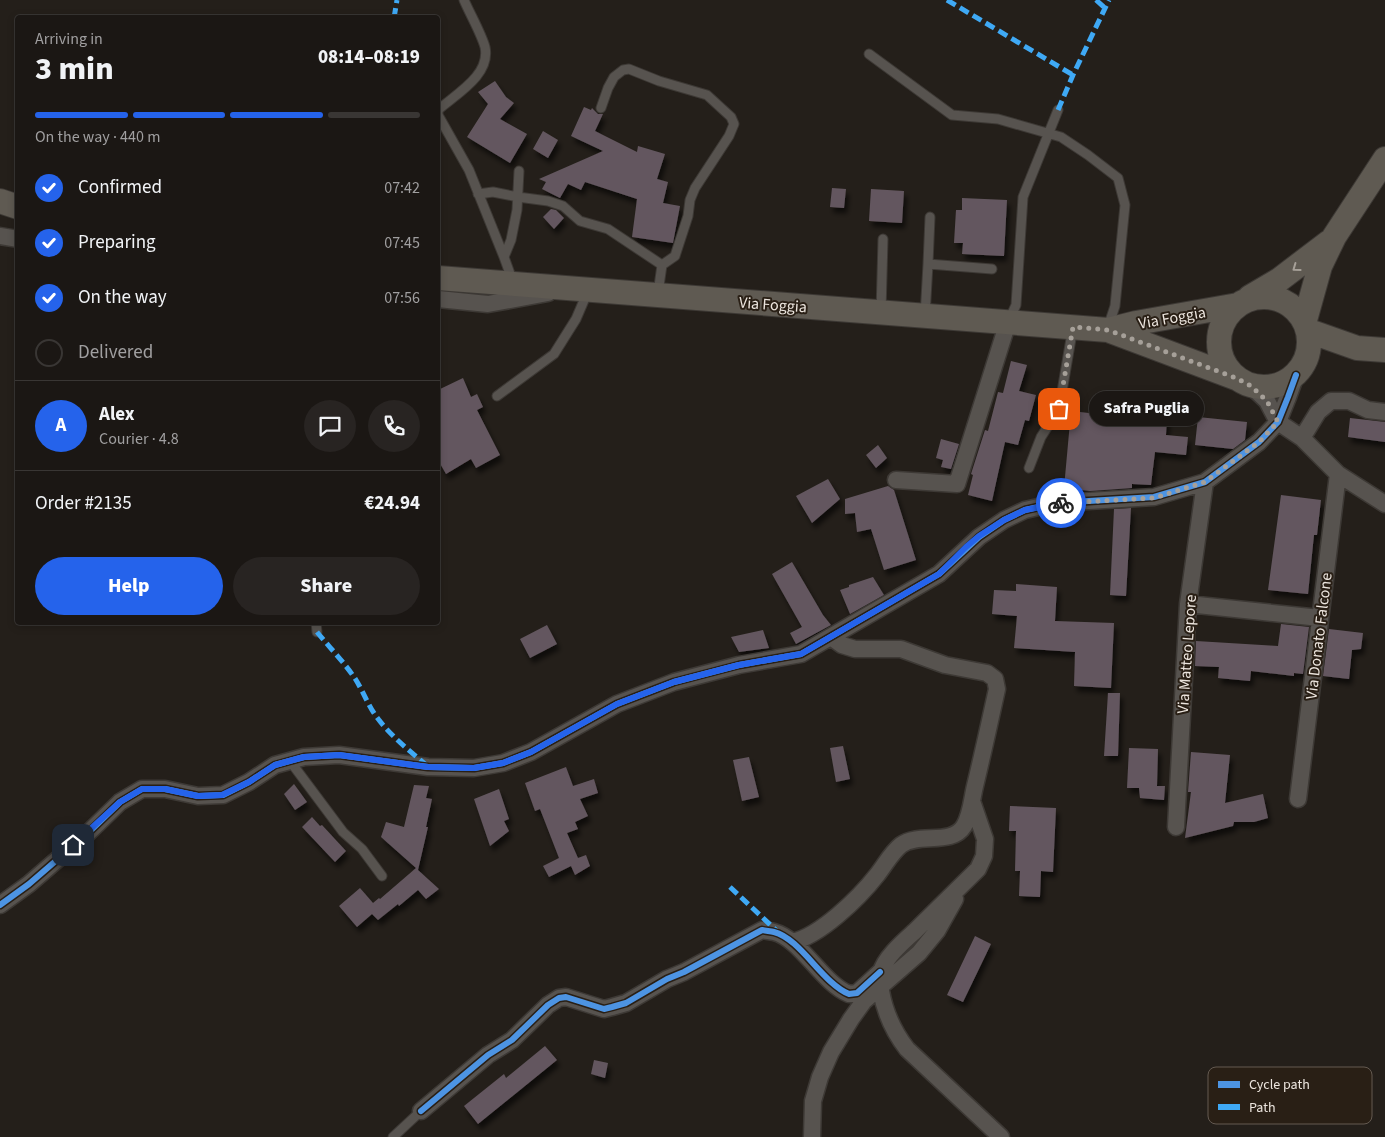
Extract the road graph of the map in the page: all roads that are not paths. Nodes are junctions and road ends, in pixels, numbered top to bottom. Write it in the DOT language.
graph roads {
  1 [pos="464,0"];
  2 [pos="869,54"];
  3 [pos="440,108"];
  4 [pos="600,108"];
  5 [pos="1058,110"];
  6 [pos="440,119"];
  7 [pos="1049,132"];
  8 [pos="1385,159"];
  9 [pos="519,172"];
  10 [pos="478,194"];
  11 [pos="518,197"];
  12 [pos="0,201"];
  13 [pos="15,206"];
  14 [pos="930,217"];
  15 [pos="0,236"];
  16 [pos="1334,237"];
  17 [pos="15,238"];
  18 [pos="883,240"];
  19 [pos="504,257"];
  20 [pos="662,264"];
  21 [pos="928,264"];
  22 [pos="992,269"];
  23 [pos="514,285"];
  24 [pos="579,290"];
  25 [pos="658,296"];
  26 [pos="440,297"];
  27 [pos="440,297"];
  28 [pos="1242,302"];
  29 [pos="881,313"];
  30 [pos="926,316"];
  31 [pos="1008,322"];
  32 [pos="1307,326"];
  33 [pos="1073,327"];
  34 [pos="1108,330"];
  35 [pos="1357,348"];
  36 [pos="1385,350"];
  37 [pos="1299,371"];
  38 [pos="1243,382"];
  39 [pos="497,396"];
  40 [pos="1385,412"];
  41 [pos="1278,422"];
  42 [pos="1302,438"];
  43 [pos="1029,468"];
  44 [pos="1338,474"];
  45 [pos="896,480"];
  46 [pos="1205,482"];
  47 [pos="1385,504"];
  48 [pos="1188,604"];
  49 [pos="1320,618"];
  50 [pos="831,637"];
  51 [pos="290,761"];
  52 [pos="1298,799"];
  53 [pos="972,802"];
  54 [pos="1176,826"];
  55 [pos="382,876"];
  56 [pos="0,905"];
  57 [pos="792,942"];
  58 [pos="880,979"];
  59 [pos="422,1111"];
  60 [pos="393,1137"];
  61 [pos="812,1137"];
  62 [pos="1001,1137"];
  1 -- 3 [label="lane"];
  2 -- 7 [label="lane"];
  4 -- 20 [label="lane"];
  5 -- 7 [label="lane"];
  6 -- 10 [label="lane"];
  7 -- 31 [label="lane"];
  7 -- 34 [label="lane"];
  8 -- 16 [label="main road"];
  9 -- 11 [label="lane"];
  10 -- 11 [label="lane"];
  10 -- 19 [label="lane"];
  11 -- 19 [label="lane"];
  11 -- 20 [label="lane"];
  12 -- 13 [label="main road"];
  14 -- 21 [label="lane"];
  15 -- 17 [label="street"];
  16 -- 28 [label="main road, one-way"];
  16 -- 32 [label="main road"];
  18 -- 29 [label="lane"];
  19 -- 23 [label="lane"];
  20 -- 25 [label="lane"];
  21 -- 22 [label="lane"];
  21 -- 30 [label="lane"];
  23 -- 24 [label="main road, Via Foggia"];
  23 -- 26 [label="main road, Via Foggia"];
  24 -- 25 [label="main road, Via Foggia"];
  24 -- 27 [label="street"];
  24 -- 39 [label="lane"];
  25 -- 29 [label="main road, Via Foggia"];
  28 -- 32 [label="main road, Via Foggia"];
  28 -- 34 [label="main road, Via Foggia"];
  28 -- 38 [label="main road, Via Foggia"];
  29 -- 30 [label="main road, Via Foggia"];
  30 -- 31 [label="main road, Via Foggia"];
  31 -- 33 [label="main road, Via Foggia"];
  31 -- 45 [label="street"];
  32 -- 35 [label="main road, Via Foggia"];
  32 -- 37 [label="main road"];
  33 -- 34 [label="main road, Via Foggia"];
  33 -- 43 [label="lane"];
  34 -- 38 [label="main road, Via Foggia"];
  35 -- 36 [label="main road, Via Foggia"];
  35 -- 37 [label="main road, Via Foggia"];
  37 -- 38 [label="main road, Via Foggia"];
  37 -- 41 [label="street"];
  38 -- 41 [label="street"];
  40 -- 42 [label="street"];
  41 -- 42 [label="street"];
  41 -- 46 [label="street"];
  42 -- 44 [label="street"];
  44 -- 47 [label="street"];
  44 -- 49 [label="street, Via Donato Falcone"];
  46 -- 48 [label="street, Via Matteo Lepore"];
  46 -- 50 [label="street"];
  48 -- 49 [label="street"];
  48 -- 54 [label="street, Via Matteo Lepore"];
  49 -- 52 [label="street, Via Donato Falcone"];
  50 -- 51 [label="street"];
  50 -- 53 [label="street"];
  51 -- 55 [label="lane"];
  51 -- 56 [label="street"];
  53 -- 57 [label="street"];
  53 -- 58 [label="street"];
  57 -- 58 [label="street"];
  57 -- 59 [label="street"];
  58 -- 61 [label="street"];
  58 -- 62 [label="street"];
  59 -- 60 [label="lane"];
}
